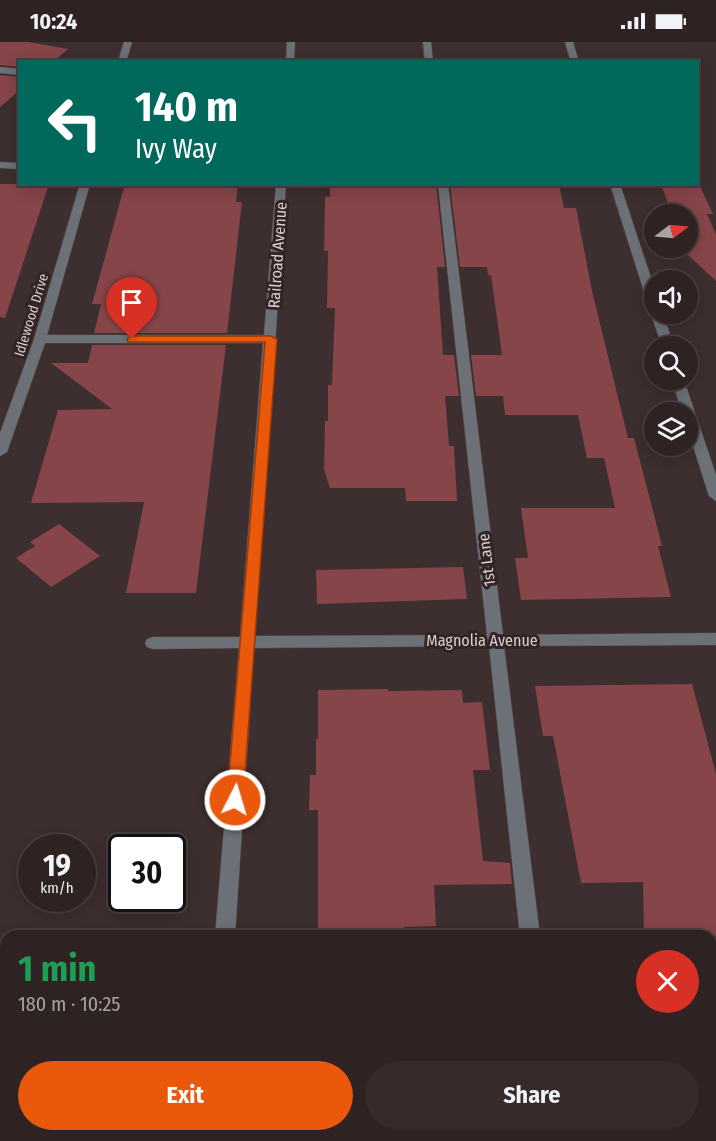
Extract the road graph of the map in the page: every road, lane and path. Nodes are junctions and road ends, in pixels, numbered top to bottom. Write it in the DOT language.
graph roads {
  1 [pos="128,42"];
  2 [pos="291,42"];
  3 [pos="427,42"];
  4 [pos="569,42"];
  5 [pos="123,60"];
  6 [pos="290,60"];
  7 [pos="429,60"];
  8 [pos="574,60"];
  9 [pos="0,70"];
  10 [pos="18,72"];
  11 [pos="0,165"];
  12 [pos="18,166"];
  13 [pos="84,186"];
  14 [pos="281,186"];
  15 [pos="443,186"];
  16 [pos="616,186"];
  17 [pos="644,273"];
  18 [pos="40,339"];
  19 [pos="271,339"];
  20 [pos="681,390"];
  21 [pos="0,452"];
  22 [pos="716,496"];
  23 [pos="716,639"];
  24 [pos="495,640"];
  25 [pos="248,642"];
  26 [pos="153,643"];
  27 [pos="225,930"];
  28 [pos="529,930"];
  1 -- 5 [label="street"];
  2 -- 6 [label="street"];
  3 -- 7 [label="street"];
  4 -- 8 [label="street"];
  9 -- 10 [label="street"];
  11 -- 12 [label="street"];
  13 -- 18 [label="street, Idlewood Drive"];
  14 -- 19 [label="street, Railroad Avenue"];
  15 -- 24 [label="street, 1st Lane"];
  16 -- 17 [label="street"];
  18 -- 19 [label="street"];
  18 -- 21 [label="street, Idlewood Drive"];
  19 -- 25 [label="street, Railroad Avenue"];
  20 -- 22 [label="street"];
  23 -- 24 [label="street, Magnolia Avenue"];
  24 -- 25 [label="street, Magnolia Avenue"];
  24 -- 28 [label="street, 1st Lane"];
  25 -- 26 [label="street, Magnolia Avenue"];
  25 -- 27 [label="street, Railroad Avenue"];
}
